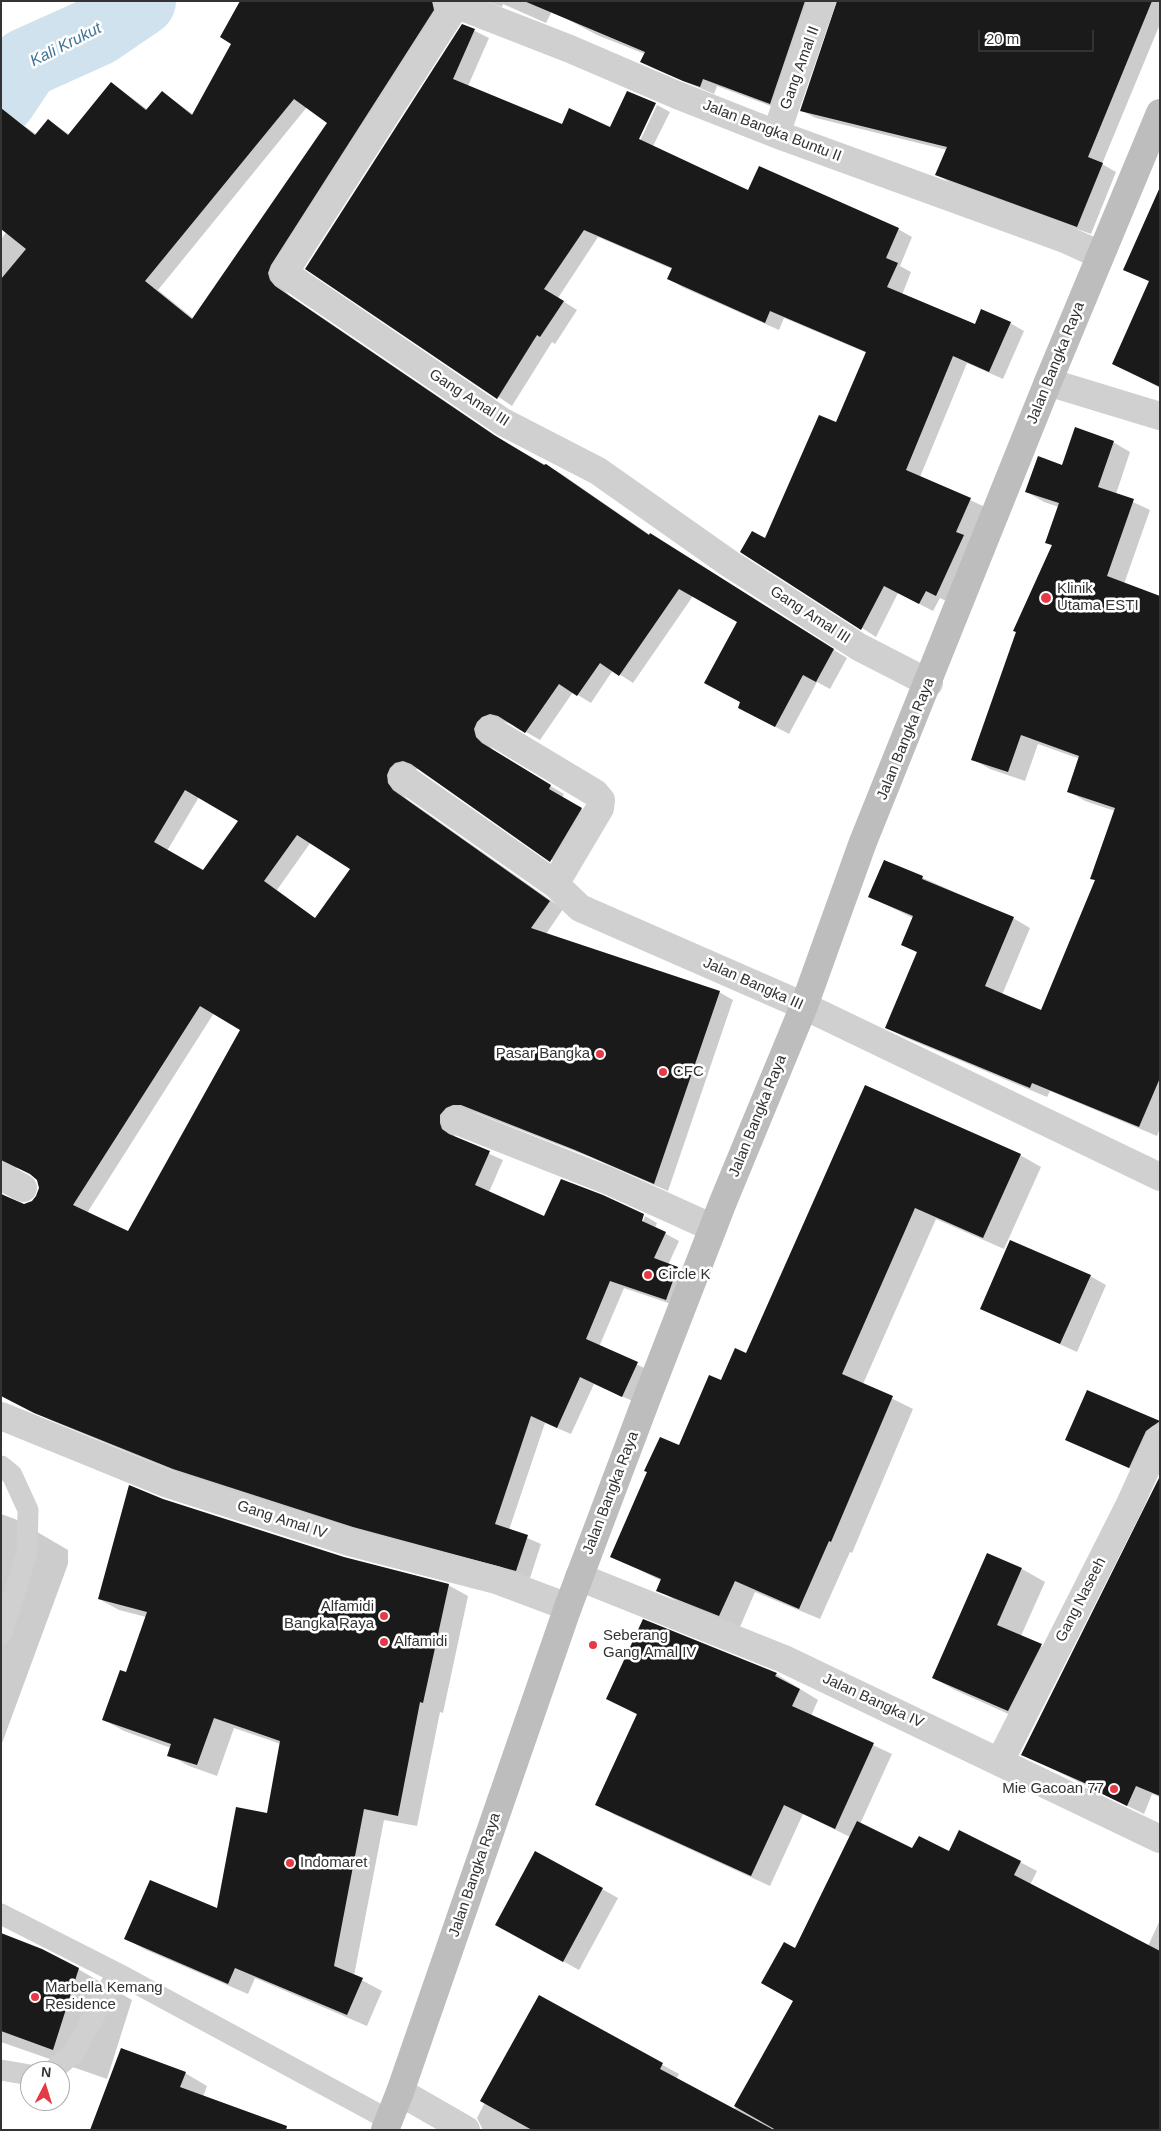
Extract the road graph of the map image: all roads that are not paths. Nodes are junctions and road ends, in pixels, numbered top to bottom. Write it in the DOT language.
graph roads {
  1 [pos="822,1"];
  2 [pos="451,3"];
  3 [pos="1160,113"];
  4 [pos="776,134"];
  5 [pos="1100,255"];
  6 [pos="1048,382"];
  7 [pos="1160,416"];
  8 [pos="929,683"];
  9 [pos="490,730"];
  10 [pos="402,777"];
  11 [pos="554,884"];
  12 [pos="804,1006"];
  13 [pos="455,1120"];
  14 [pos="1160,1177"];
  15 [pos="713,1228"];
  16 [pos="1,1416"];
  17 [pos="1160,1438"];
  18 [pos="1,1466"];
  19 [pos="579,1577"];
  20 [pos="568,1607"];
  21 [pos="1,1635"];
  22 [pos="1000,1762"];
  23 [pos="1160,1839"];
  24 [pos="1,1914"];
  25 [pos="118,1973"];
  26 [pos="64,2061"];
  27 [pos="1,2070"];
  28 [pos="20,2073"];
  29 [pos="400,2092"];
  30 [pos="387,2125"];
  31 [pos="466,2130"];
  1 -- 4 [label="street, Gang Amal II"];
  2 -- 4 [label="street, Jalan Bangka Buntu II"];
  2 -- 8 [label="street, Gang Amal III"];
  3 -- 5 [label="street, Jalan Bangka Raya"];
  4 -- 5 [label="street, Jalan Bangka Buntu II"];
  5 -- 6 [label="street, Jalan Bangka Raya"];
  6 -- 7 [label="street"];
  6 -- 8 [label="street, Jalan Bangka Raya"];
  8 -- 12 [label="street, Jalan Bangka Raya"];
  9 -- 11 [label="street"];
  10 -- 11 [label="street, Jalan Bangka III"];
  11 -- 12 [label="street, Jalan Bangka III"];
  12 -- 14 [label="street, Jalan Bangka III"];
  12 -- 15 [label="street, Jalan Bangka Raya"];
  13 -- 15 [label="street"];
  15 -- 19 [label="street, Jalan Bangka Raya"];
  16 -- 20 [label="street, Gang Amal IV"];
  17 -- 22 [label="street, Gang Naseeh"];
  18 -- 21 [label="lane"];
  19 -- 20 [label="street, Jalan Bangka Raya"];
  19 -- 22 [label="street, Jalan Bangka IV"];
  20 -- 29 [label="street, Jalan Bangka Raya"];
  22 -- 23 [label="street, Jalan Bangka IV"];
  24 -- 25 [label="lane"];
  25 -- 26 [label="lane"];
  25 -- 30 [label="lane"];
  27 -- 28 [label="lane"];
  29 -- 30 [label="street, Jalan Bangka Raya"];
  29 -- 31 [label="street"];
}
